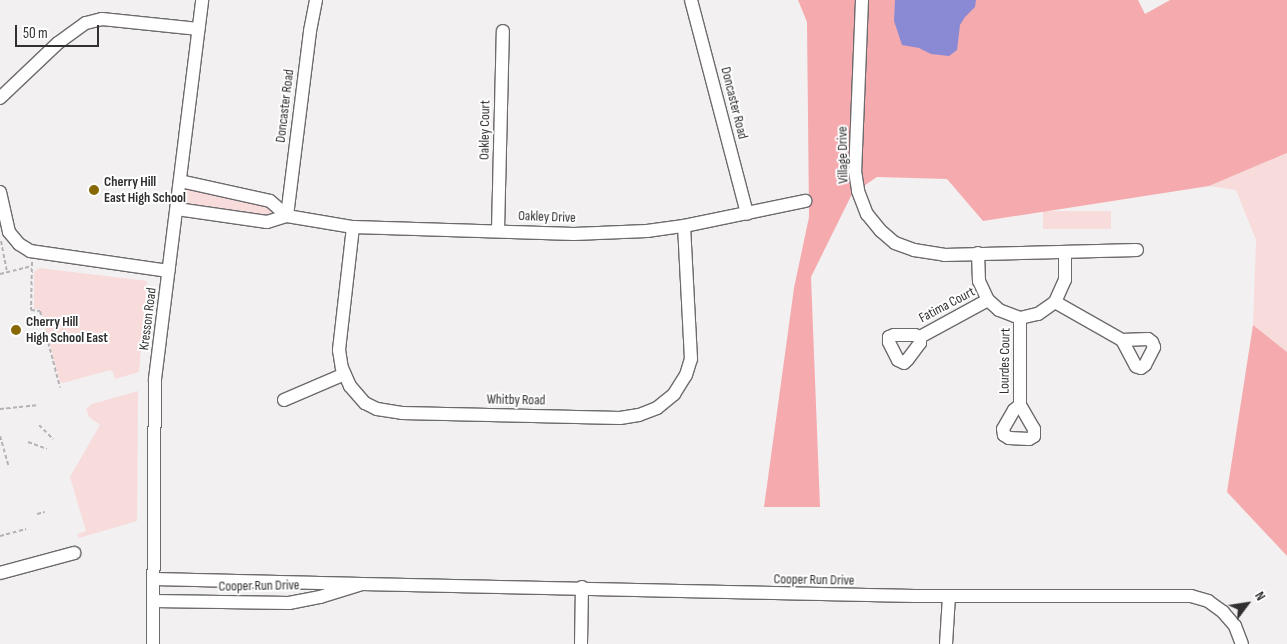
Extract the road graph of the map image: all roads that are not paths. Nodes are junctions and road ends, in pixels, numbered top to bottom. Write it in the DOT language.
graph roads {
  1 [pos="202,0"];
  2 [pos="316,0"];
  3 [pos="691,0"];
  4 [pos="862,0"];
  5 [pos="198,29"];
  6 [pos="503,31"];
  7 [pos="0,98"];
  8 [pos="180,181"];
  9 [pos="0,192"];
  10 [pos="805,201"];
  11 [pos="177,210"];
  12 [pos="747,214"];
  13 [pos="287,216"];
  14 [pos="684,226"];
  15 [pos="353,227"];
  16 [pos="498,230"];
  17 [pos="1137,250"];
  18 [pos="1065,252"];
  19 [pos="978,253"];
  20 [pos="169,271"];
  21 [pos="988,300"];
  22 [pos="1055,302"];
  23 [pos="1020,318"];
  24 [pos="920,337"];
  25 [pos="1122,340"];
  26 [pos="345,374"];
  27 [pos="284,400"];
  28 [pos="1020,405"];
  29 [pos="74,553"];
  30 [pos="0,572"];
  31 [pos="154,580"];
  32 [pos="362,584"];
  33 [pos="582,587"];
  34 [pos="949,596"];
  35 [pos="154,601"];
  36 [pos="153,644"];
  37 [pos="581,644"];
  38 [pos="946,644"];
  39 [pos="1242,644"];
  1 -- 5 [label="street, Kresson Road"];
  2 -- 13 [label="street, Doncaster Road"];
  3 -- 12 [label="street, Doncaster Road"];
  4 -- 19 [label="street, Village Drive"];
  5 -- 7 [label="street"];
  5 -- 8 [label="street, Kresson Road"];
  6 -- 16 [label="street, Oakley Court"];
  8 -- 11 [label="street, Kresson Road"];
  8 -- 13 [label="street"];
  9 -- 20 [label="street"];
  10 -- 12 [label="street, Oakley Drive"];
  11 -- 13 [label="street"];
  11 -- 20 [label="street, Kresson Road"];
  12 -- 14 [label="street, Oakley Drive"];
  13 -- 15 [label="street, Oakley Drive"];
  14 -- 16 [label="street, Oakley Drive"];
  14 -- 26 [label="street, Whitby Road"];
  15 -- 16 [label="street, Oakley Drive"];
  15 -- 26 [label="street, Whitby Road"];
  17 -- 18 [label="street, Village Drive"];
  18 -- 19 [label="street, Village Drive"];
  18 -- 22 [label="street"];
  19 -- 21 [label="street"];
  20 -- 31 [label="street, Kresson Road"];
  21 -- 23 [label="street"];
  21 -- 24 [label="street, Fatima Court"];
  22 -- 23 [label="street"];
  22 -- 25 [label="street"];
  23 -- 28 [label="street, Lourdes Court"];
  26 -- 27 [label="street"];
  29 -- 30 [label="street"];
  31 -- 32 [label="street, Cooper Run Drive"];
  31 -- 35 [label="street, Kresson Road"];
  32 -- 33 [label="street, Cooper Run Drive"];
  32 -- 35 [label="street, Cooper Run Drive"];
  33 -- 34 [label="street, Cooper Run Drive"];
  33 -- 37 [label="street"];
  34 -- 38 [label="street"];
  34 -- 39 [label="street, Cooper Run Drive"];
  35 -- 36 [label="street, Kresson Road"];
}
